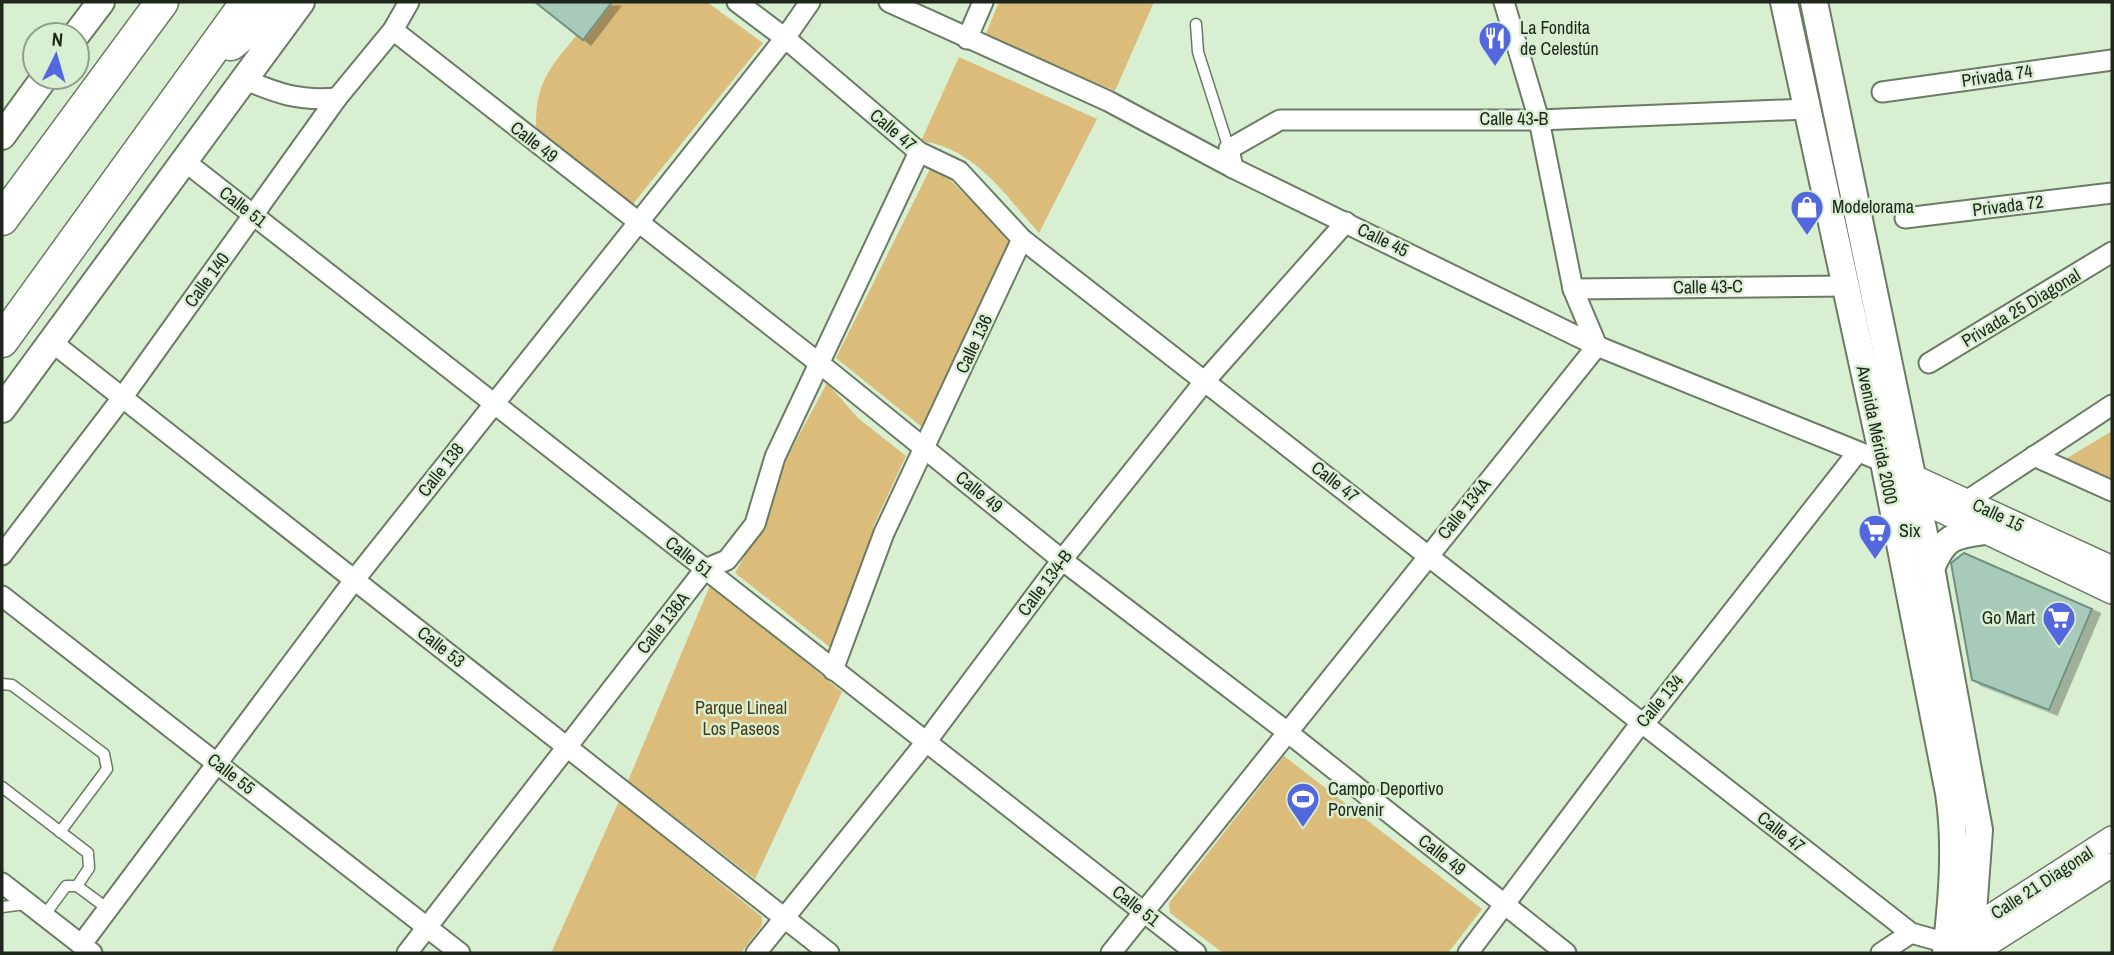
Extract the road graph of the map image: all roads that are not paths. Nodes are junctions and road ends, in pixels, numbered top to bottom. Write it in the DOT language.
graph roads {
  1 [pos="101,2"];
  2 [pos="162,2"];
  3 [pos="247,2"];
  4 [pos="282,2"];
  5 [pos="301,2"];
  6 [pos="409,2"];
  7 [pos="737,2"];
  8 [pos="810,2"];
  9 [pos="889,2"];
  10 [pos="983,2"];
  11 [pos="1504,2"];
  12 [pos="1784,2"];
  13 [pos="1814,2"];
  14 [pos="87,21"];
  15 [pos="1196,24"];
  16 [pos="393,30"];
  17 [pos="785,38"];
  18 [pos="967,39"];
  19 [pos="2112,60"];
  20 [pos="192,76"];
  21 [pos="243,79"];
  22 [pos="35,91"];
  23 [pos="1882,92"];
  24 [pos="337,98"];
  25 [pos="1806,109"];
  26 [pos="1539,120"];
  27 [pos="2,136"];
  28 [pos="919,152"];
  29 [pos="1231,159"];
  30 [pos="183,160"];
  31 [pos="2112,193"];
  32 [pos="253,215"];
  33 [pos="1905,218"];
  34 [pos="2,219"];
  35 [pos="636,222"];
  36 [pos="1346,222"];
  37 [pos="1022,239"];
  38 [pos="2112,252"];
  39 [pos="1844,286"];
  40 [pos="1573,289"];
  41 [pos="2,341"];
  42 [pos="53,343"];
  43 [pos="1597,346"];
  44 [pos="1929,363"];
  45 [pos="821,366"];
  46 [pos="1204,382"];
  47 [pos="122,398"];
  48 [pos="493,404"];
  49 [pos="2112,405"];
  50 [pos="2,409"];
  51 [pos="926,449"];
  52 [pos="1857,453"];
  53 [pos="2034,456"];
  54 [pos="1884,462"];
  55 [pos="1913,477"];
  56 [pos="2112,491"];
  57 [pos="1891,497"];
  58 [pos="1968,500"];
  59 [pos="1918,503"];
  60 [pos="1984,531"];
  61 [pos="1428,554"];
  62 [pos="2,555"];
  63 [pos="1062,560"];
  64 [pos="1931,568"];
  65 [pos="2112,568"];
  66 [pos="705,569"];
  67 [pos="355,579"];
  68 [pos="2112,592"];
  69 [pos="2,596"];
  70 [pos="833,670"];
  71 [pos="2,684"];
  72 [pos="1643,723"];
  73 [pos="1286,731"];
  74 [pos="926,742"];
  75 [pos="567,747"];
  76 [pos="216,762"];
  77 [pos="2,787"];
  78 [pos="60,832"];
  79 [pos="2112,838"];
  80 [pos="2112,865"];
  81 [pos="2,883"];
  82 [pos="77,886"];
  83 [pos="28,904"];
  84 [pos="1506,906"];
  85 [pos="2,907"];
  86 [pos="107,909"];
  87 [pos="1143,912"];
  88 [pos="44,916"];
  89 [pos="784,918"];
  90 [pos="426,927"];
  91 [pos="1911,933"];
  92 [pos="1962,946"];
  93 [pos="86,949"];
  94 [pos="407,953"];
  95 [pos="460,953"];
  96 [pos="757,953"];
  97 [pos="829,953"];
  98 [pos="1111,953"];
  99 [pos="1196,953"];
  100 [pos="1468,953"];
  101 [pos="1566,953"];
  102 [pos="1881,953"];
  1 -- 14 [label="main road"];
  2 -- 34 [label="highway"];
  3 -- 20 [label="highway"];
  4 -- 20 [label="highway"];
  5 -- 21 [label="main road"];
  6 -- 16 [label="street, Calle 140"];
  7 -- 17 [label="street, Calle 47"];
  8 -- 17 [label="street, Calle 138"];
  9 -- 18 [label="street, Calle 45"];
  10 -- 18 [label="street"];
  11 -- 26 [label="street"];
  12 -- 25 [label="main road, Avenida Mérida 2000"];
  13 -- 55 [label="main road, Avenida Mérida 2000"];
  15 -- 29 [label="lane"];
  16 -- 24 [label="street, Calle 140"];
  16 -- 35 [label="street, Calle 49"];
  17 -- 28 [label="street, Calle 47"];
  17 -- 35 [label="street, Calle 138"];
  18 -- 29 [label="street, Calle 45"];
  19 -- 23 [label="street, Privada 74"];
  20 -- 41 [label="highway"];
  21 -- 24 [label="street"];
  21 -- 30 [label="main road"];
  22 -- 27 [label="main road"];
  24 -- 32 [label="street, Calle 140"];
  25 -- 26 [label="street, Calle 43-B"];
  25 -- 39 [label="main road, Avenida Mérida 2000"];
  26 -- 29 [label="street, Calle 43-B"];
  26 -- 40 [label="street"];
  28 -- 37 [label="street, Calle 47"];
  28 -- 45 [label="street, Calle 136A"];
  29 -- 36 [label="street, Calle 45"];
  30 -- 32 [label="street, Calle 51"];
  30 -- 42 [label="main road"];
  31 -- 33 [label="street, Privada 72"];
  32 -- 47 [label="street, Calle 140"];
  32 -- 48 [label="street, Calle 51"];
  35 -- 45 [label="street, Calle 49"];
  35 -- 48 [label="street, Calle 138"];
  36 -- 43 [label="street, Calle 45"];
  36 -- 46 [label="street, Calle 134-B"];
  37 -- 46 [label="street, Calle 47"];
  37 -- 51 [label="street, Calle 136"];
  38 -- 44 [label="street, Privada 25 Diagonal"];
  39 -- 40 [label="street, Calle 43-C"];
  39 -- 54 [label="main road, Avenida Mérida 2000"];
  40 -- 43 [label="street"];
  42 -- 47 [label="street, Calle 53"];
  42 -- 50 [label="main road"];
  43 -- 52 [label="street, Calle 45"];
  43 -- 61 [label="street, Calle 134A"];
  45 -- 51 [label="street, Calle 49"];
  45 -- 66 [label="street, Calle 136A"];
  46 -- 61 [label="street, Calle 47"];
  46 -- 63 [label="street, Calle 134-B"];
  47 -- 62 [label="street, Calle 140"];
  47 -- 67 [label="street, Calle 53"];
  48 -- 66 [label="street, Calle 51"];
  48 -- 67 [label="street, Calle 138"];
  49 -- 53 [label="street"];
  51 -- 63 [label="street, Calle 49"];
  51 -- 70 [label="street, Calle 136"];
  52 -- 54 [label="street, Calle 45"];
  52 -- 72 [label="street, Calle 134"];
  53 -- 56 [label="street"];
  53 -- 58 [label="street"];
  54 -- 55 [label="street, Calle 15"];
  54 -- 57 [label="main road, Avenida Mérida 2000"];
  55 -- 58 [label="street, Calle 15"];
  55 -- 59 [label="main road, Avenida Mérida 2000"];
  57 -- 59 [label="street, Calle 15"];
  57 -- 92 [label="main road, Avenida Mérida 2000"];
  58 -- 65 [label="street, Calle 15"];
  59 -- 60 [label="street, Calle 15"];
  59 -- 64 [label="main road, Avenida Mérida 2000"];
  60 -- 64 [label="main road"];
  60 -- 68 [label="street, Calle 15"];
  61 -- 72 [label="street, Calle 47"];
  61 -- 73 [label="street, Calle 134A"];
  63 -- 73 [label="street, Calle 49"];
  63 -- 74 [label="street, Calle 134-B"];
  64 -- 92 [label="main road, Avenida Mérida 2000"];
  66 -- 70 [label="street, Calle 51"];
  66 -- 75 [label="street, Calle 136A"];
  67 -- 75 [label="street, Calle 53"];
  67 -- 76 [label="street, Calle 138"];
  69 -- 76 [label="street, Calle 55"];
  70 -- 74 [label="street, Calle 51"];
  71 -- 78 [label="lane"];
  72 -- 84 [label="street, Calle 134"];
  72 -- 91 [label="street, Calle 47"];
  73 -- 84 [label="street, Calle 49"];
  73 -- 87 [label="street, Calle 134A"];
  74 -- 87 [label="street, Calle 51"];
  74 -- 89 [label="street, Calle 134-B"];
  75 -- 89 [label="street, Calle 53"];
  75 -- 90 [label="street, Calle 136A"];
  76 -- 86 [label="street, Calle 138"];
  76 -- 90 [label="street, Calle 55"];
  77 -- 78 [label="lane"];
  78 -- 82 [label="lane"];
  79 -- 92 [label="street, Calle 21 Diagonal"];
  80 -- 92 [label="street, Calle 21 Diagonal"];
  81 -- 83 [label="street"];
  82 -- 86 [label="lane"];
  82 -- 88 [label="lane"];
  83 -- 85 [label="lane"];
  83 -- 88 [label="street"];
  84 -- 100 [label="street, Calle 134"];
  84 -- 101 [label="street, Calle 49"];
  86 -- 93 [label="street, Calle 138"];
  87 -- 98 [label="street, Calle 134A"];
  87 -- 99 [label="street, Calle 51"];
  88 -- 93 [label="street"];
  89 -- 96 [label="street, Calle 134-B"];
  89 -- 97 [label="street, Calle 53"];
  90 -- 94 [label="street, Calle 136A"];
  90 -- 95 [label="street, Calle 55"];
  91 -- 92 [label="street, Calle 47"];
  91 -- 102 [label="street"];
}
